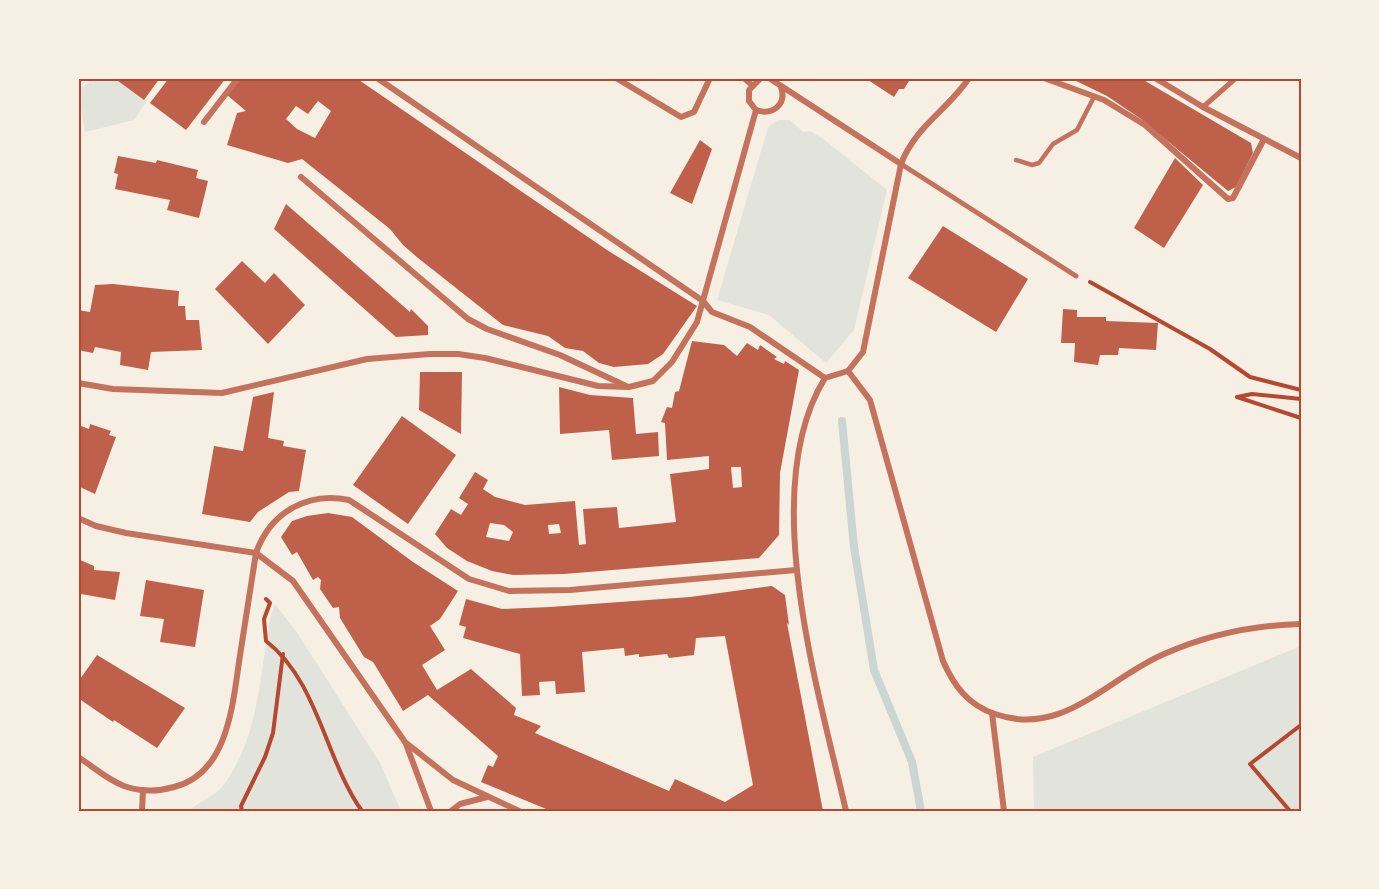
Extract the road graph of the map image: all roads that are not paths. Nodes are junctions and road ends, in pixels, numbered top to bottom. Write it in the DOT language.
graph roads {
  1 [pos="238,78"];
  2 [pos="377,78"];
  3 [pos="616,78"];
  4 [pos="710,78"];
  5 [pos="744,78"];
  6 [pos="761,78"];
  7 [pos="768,78"];
  8 [pos="969,78"];
  9 [pos="1044,78"];
  10 [pos="1155,78"];
  11 [pos="1236,78"];
  12 [pos="752,84"];
  13 [pos="781,87"];
  14 [pos="1094,97"];
  15 [pos="1203,107"];
  16 [pos="756,110"];
  17 [pos="204,122"];
  18 [pos="1263,139"];
  19 [pos="1301,158"];
  20 [pos="1016,160"];
  21 [pos="901,164"];
  22 [pos="301,177"];
  23 [pos="1076,276"];
  24 [pos="703,301"];
  25 [pos="848,371"];
  26 [pos="825,378"];
  27 [pos="78,383"];
  28 [pos="629,387"];
  29 [pos="78,518"];
  30 [pos="256,553"];
  31 [pos="796,570"];
  32 [pos="1301,624"];
  33 [pos="992,713"];
  34 [pos="405,742"];
  35 [pos="78,756"];
  36 [pos="143,790"];
  37 [pos="488,797"];
  38 [pos="142,811"];
  39 [pos="431,811"];
  40 [pos="451,811"];
  41 [pos="519,811"];
  42 [pos="846,811"];
  43 [pos="1004,811"];
  1 -- 17 [label="street"];
  2 -- 24 [label="street"];
  3 -- 4 [label="street"];
  5 -- 12 [label="street"];
  6 -- 12 [label="street"];
  7 -- 13 [label="street"];
  8 -- 21 [label="street"];
  9 -- 14 [label="street"];
  10 -- 15 [label="street"];
  11 -- 15 [label="street"];
  12 -- 16 [label="street"];
  13 -- 16 [label="street"];
  13 -- 21 [label="street"];
  14 -- 18 [label="street"];
  14 -- 20 [label="lane"];
  15 -- 18 [label="street"];
  16 -- 24 [label="street"];
  18 -- 19 [label="street"];
  21 -- 23 [label="street"];
  21 -- 25 [label="street"];
  22 -- 28 [label="street"];
  24 -- 26 [label="street"];
  24 -- 28 [label="street"];
  25 -- 26 [label="street"];
  25 -- 33 [label="street"];
  26 -- 31 [label="street"];
  27 -- 28 [label="street"];
  29 -- 30 [label="street"];
  30 -- 31 [label="street"];
  30 -- 34 [label="street"];
  30 -- 36 [label="street"];
  31 -- 42 [label="street"];
  32 -- 33 [label="street"];
  33 -- 43 [label="street"];
  34 -- 37 [label="street"];
  34 -- 39 [label="street"];
  35 -- 36 [label="street"];
  36 -- 38 [label="street"];
  37 -- 40 [label="street"];
  37 -- 41 [label="street"];
}
